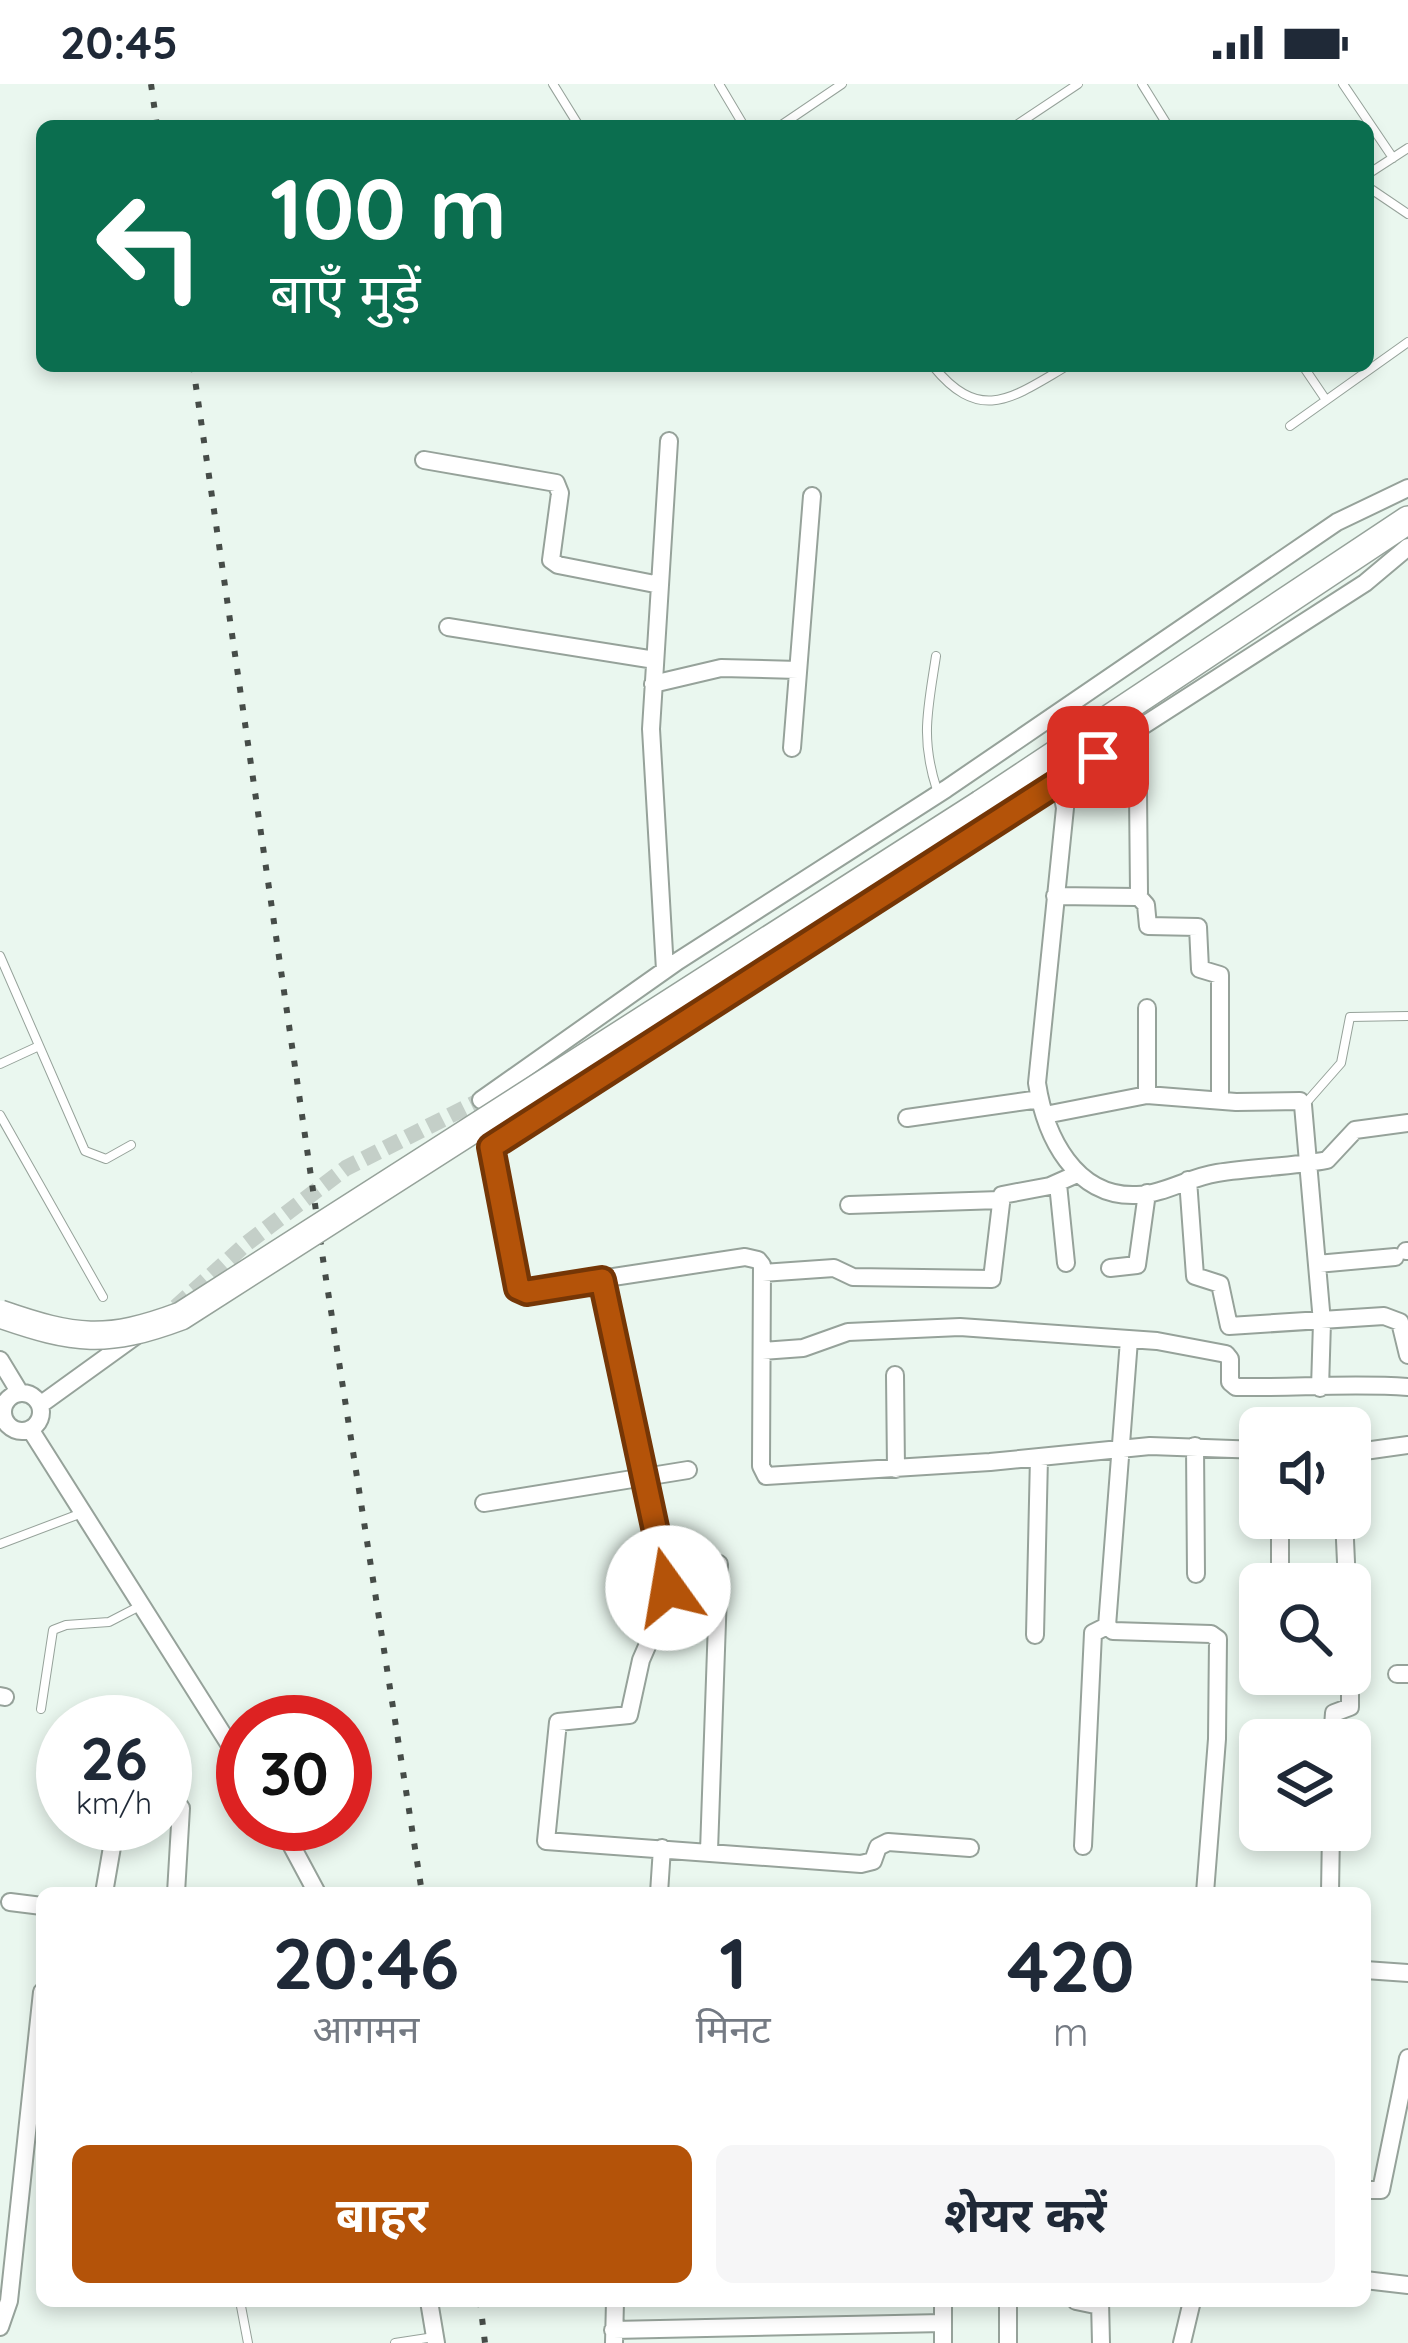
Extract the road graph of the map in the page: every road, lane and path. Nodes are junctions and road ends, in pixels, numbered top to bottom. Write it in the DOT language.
graph roads {
  1 [pos="553,84"];
  2 [pos="719,84"];
  3 [pos="842,84"];
  4 [pos="1078,84"];
  5 [pos="1142,84"];
  6 [pos="1343,84"];
  7 [pos="575,120"];
  8 [pos="740,120"];
  9 [pos="789,120"];
  10 [pos="1024,120"];
  11 [pos="1164,120"];
  12 [pos="1367,120"];
  13 [pos="1374,130"];
  14 [pos="1408,148"];
  15 [pos="1393,158"];
  16 [pos="1374,170"];
  17 [pos="1374,191"];
  18 [pos="1408,214"];
  19 [pos="1408,342"];
  20 [pos="1374,366"];
  21 [pos="939,372"];
  22 [pos="1057,372"];
  23 [pos="1307,372"];
  24 [pos="1365,372"];
  25 [pos="1325,400"];
  26 [pos="1290,425"];
  27 [pos="669,441"];
  28 [pos="424,460"];
  29 [pos="1408,488"];
  30 [pos="812,496"];
  31 [pos="1408,520"];
  32 [pos="1408,547"];
  33 [pos="660,585"];
  34 [pos="448,627"];
  35 [pos="935,656"];
  36 [pos="655,660"];
  37 [pos="798,670"];
  38 [pos="653,684"];
  39 [pos="792,748"];
  40 [pos="1060,782"];
  41 [pos="1138,793"];
  42 [pos="939,794"];
  43 [pos="1055,896"];
  44 [pos="1137,896"];
  45 [pos="0,956"];
  46 [pos="665,970"];
  47 [pos="1147,1008"];
  48 [pos="1408,1016"];
  49 [pos="39,1046"];
  50 [pos="0,1064"];
  51 [pos="1147,1095"];
  52 [pos="481,1100"];
  53 [pos="1220,1101"];
  54 [pos="1304,1106"];
  55 [pos="1042,1107"];
  56 [pos="0,1115"];
  57 [pos="908,1118"];
  58 [pos="1408,1123"];
  59 [pos="131,1145"];
  60 [pos="1307,1163"];
  61 [pos="1077,1174"];
  62 [pos="1188,1180"];
  63 [pos="1058,1184"];
  64 [pos="1147,1193"];
  65 [pos="1000,1200"];
  66 [pos="849,1205"];
  67 [pos="1403,1253"];
  68 [pos="1066,1263"];
  69 [pos="1317,1264"];
  70 [pos="1110,1268"];
  71 [pos="762,1273"];
  72 [pos="602,1280"];
  73 [pos="103,1297"];
  74 [pos="175,1308"];
  75 [pos="0,1314"];
  76 [pos="1322,1322"];
  77 [pos="1129,1340"];
  78 [pos="762,1351"];
  79 [pos="1408,1355"];
  80 [pos="0,1360"];
  81 [pos="895,1375"];
  82 [pos="1320,1388"];
  83 [pos="1408,1388"];
  84 [pos="20,1393"];
  85 [pos="40,1405"];
  86 [pos="9,1423"];
  87 [pos="1195,1445"];
  88 [pos="1408,1445"];
  89 [pos="1239,1448"];
  90 [pos="1119,1450"];
  91 [pos="1371,1450"];
  92 [pos="1039,1457"];
  93 [pos="896,1469"];
  94 [pos="688,1470"];
  95 [pos="642,1477"];
  96 [pos="484,1503"];
  97 [pos="82,1513"];
  98 [pos="0,1544"];
  99 [pos="719,1564"];
  100 [pos="1196,1574"];
  101 [pos="142,1606"];
  102 [pos="1106,1626"];
  103 [pos="1035,1635"];
  104 [pos="42,1695"];
  105 [pos="1351,1695"];
  106 [pos="1334,1719"];
  107 [pos="216,1723"];
  108 [pos="1083,1846"];
  109 [pos="662,1848"];
  110 [pos="970,1848"];
  111 [pos="111,1851"];
  112 [pos="178,1851"];
  113 [pos="294,1851"];
  114 [pos="709,1851"];
  115 [pos="1331,1851"];
  116 [pos="105,1887"];
  117 [pos="176,1887"];
  118 [pos="314,1887"];
  119 [pos="659,1887"];
  120 [pos="1205,1887"];
  121 [pos="1330,1887"];
  122 [pos="10,1902"];
  123 [pos="36,1905"];
  124 [pos="1371,1970"];
  125 [pos="1408,1973"];
  126 [pos="36,2048"];
  127 [pos="1407,2065"];
  128 [pos="1371,2190"];
  129 [pos="1371,2281"];
  130 [pos="1408,2284"];
  131 [pos="241,2307"];
  132 [pos="429,2307"];
  133 [pos="944,2307"];
  134 [pos="1008,2307"];
  135 [pos="1100,2307"];
  136 [pos="1191,2307"];
  137 [pos="943,2323"];
  138 [pos="0,2327"];
  139 [pos="614,2336"];
  140 [pos="435,2340"];
  141 [pos="248,2343"];
  142 [pos="394,2343"];
  143 [pos="943,2343"];
  144 [pos="1009,2343"];
  145 [pos="1101,2343"];
  146 [pos="1182,2343"];
  1 -- 7 [label="lane"];
  2 -- 8 [label="lane"];
  3 -- 9 [label="lane"];
  4 -- 10 [label="lane"];
  5 -- 11 [label="lane"];
  6 -- 12 [label="lane"];
  13 -- 15 [label="lane"];
  14 -- 15 [label="lane"];
  15 -- 16 [label="lane"];
  17 -- 18 [label="lane"];
  19 -- 20 [label="lane"];
  21 -- 22 [label="lane"];
  23 -- 25 [label="lane"];
  24 -- 25 [label="lane"];
  25 -- 26 [label="lane"];
  27 -- 33 [label="street"];
  28 -- 33 [label="street"];
  29 -- 42 [label="street"];
  30 -- 37 [label="street"];
  31 -- 75 [label="highway, bridge"];
  32 -- 40 [label="street"];
  33 -- 36 [label="street"];
  34 -- 36 [label="street"];
  35 -- 42 [label="lane"];
  36 -- 38 [label="street"];
  37 -- 38 [label="street"];
  37 -- 39 [label="street"];
  38 -- 46 [label="street"];
  40 -- 43 [label="street"];
  40 -- 72 [label="street"];
  41 -- 44 [label="street"];
  42 -- 46 [label="street"];
  43 -- 44 [label="street"];
  43 -- 55 [label="street"];
  44 -- 53 [label="street"];
  45 -- 49 [label="lane"];
  46 -- 52 [label="street"];
  47 -- 51 [label="street"];
  48 -- 54 [label="lane"];
  49 -- 50 [label="lane"];
  49 -- 59 [label="lane"];
  51 -- 53 [label="street"];
  51 -- 55 [label="street"];
  53 -- 54 [label="street"];
  54 -- 60 [label="street"];
  55 -- 57 [label="street"];
  55 -- 61 [label="street"];
  56 -- 73 [label="lane"];
  58 -- 60 [label="street"];
  60 -- 62 [label="street"];
  60 -- 69 [label="street"];
  61 -- 63 [label="street"];
  61 -- 64 [label="street"];
  62 -- 64 [label="street"];
  62 -- 76 [label="street"];
  63 -- 65 [label="street"];
  63 -- 68 [label="street"];
  64 -- 70 [label="street"];
  65 -- 66 [label="street"];
  65 -- 71 [label="street"];
  67 -- 69 [label="street"];
  69 -- 76 [label="street"];
  71 -- 72 [label="street"];
  71 -- 78 [label="street"];
  72 -- 95 [label="street"];
  74 -- 85 [label="street"];
  76 -- 79 [label="street"];
  76 -- 82 [label="street"];
  77 -- 78 [label="street"];
  77 -- 82 [label="street"];
  77 -- 90 [label="street"];
  78 -- 93 [label="street"];
  80 -- 84 [label="street"];
  81 -- 93 [label="street"];
  82 -- 83 [label="street"];
  84 -- 85 [label="street"];
  84 -- 86 [label="street"];
  85 -- 86 [label="street"];
  86 -- 97 [label="street"];
  87 -- 89 [label="street"];
  87 -- 90 [label="street"];
  87 -- 100 [label="street"];
  88 -- 91 [label="street"];
  90 -- 92 [label="street"];
  90 -- 102 [label="street"];
  92 -- 93 [label="street"];
  92 -- 103 [label="street"];
  94 -- 95 [label="street"];
  95 -- 96 [label="street"];
  95 -- 109 [label="street"];
  97 -- 98 [label="lane"];
  97 -- 101 [label="street"];
  99 -- 114 [label="street"];
  101 -- 104 [label="lane"];
  101 -- 107 [label="street"];
  102 -- 108 [label="street"];
  102 -- 120 [label="street"];
  105 -- 106 [label="street"];
  109 -- 114 [label="street"];
  109 -- 119 [label="street"];
  110 -- 114 [label="street"];
  111 -- 116 [label="street"];
  112 -- 117 [label="street"];
  113 -- 118 [label="street"];
  115 -- 121 [label="street"];
  122 -- 123 [label="street"];
  124 -- 125 [label="street"];
  126 -- 138 [label="street"];
  127 -- 128 [label="street"];
  129 -- 130 [label="street"];
  131 -- 141 [label="lane"];
  132 -- 140 [label="street"];
  133 -- 137 [label="street"];
  134 -- 144 [label="street"];
  135 -- 145 [label="street"];
  136 -- 146 [label="street"];
  137 -- 139 [label="street"];
  137 -- 143 [label="street"];
  140 -- 142 [label="lane"];
}
